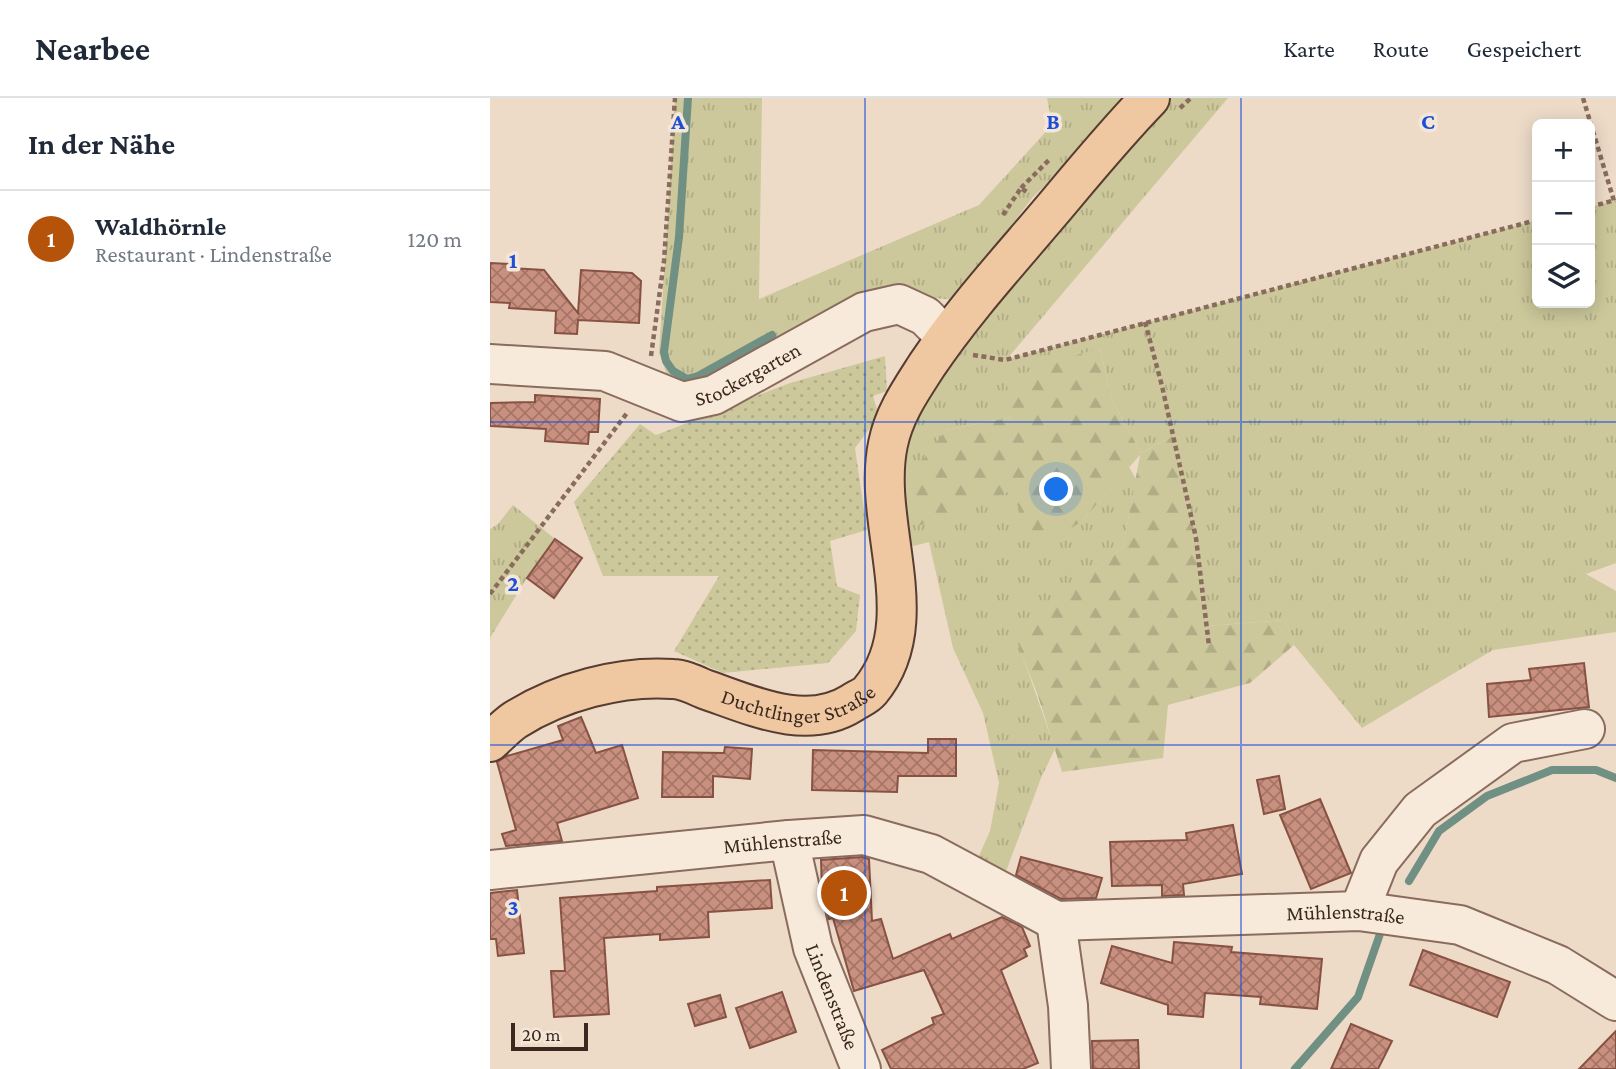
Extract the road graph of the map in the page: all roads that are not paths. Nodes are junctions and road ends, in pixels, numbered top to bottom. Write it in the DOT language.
graph roads {
  1 [pos="1150,98"];
  2 [pos="946,337"];
  3 [pos="490,364"];
  4 [pos="1585,729"];
  5 [pos="490,742"];
  6 [pos="789,839"];
  7 [pos="490,870"];
  8 [pos="1359,911"];
  9 [pos="1056,921"];
  10 [pos="1616,1001"];
  11 [pos="861,1069"];
  12 [pos="1071,1069"];
  1 -- 2 [label="main road, Duchtlinger Straße"];
  2 -- 3 [label="street, Stockergarten"];
  2 -- 5 [label="main road, Duchtlinger Straße"];
  4 -- 8 [label="street"];
  6 -- 7 [label="street, Mühlenstraße"];
  6 -- 9 [label="street, Mühlenstraße"];
  6 -- 11 [label="street, Lindenstraße"];
  8 -- 9 [label="street, Mühlenstraße"];
  8 -- 10 [label="street, Mühlenstraße"];
  9 -- 12 [label="street"];
}
